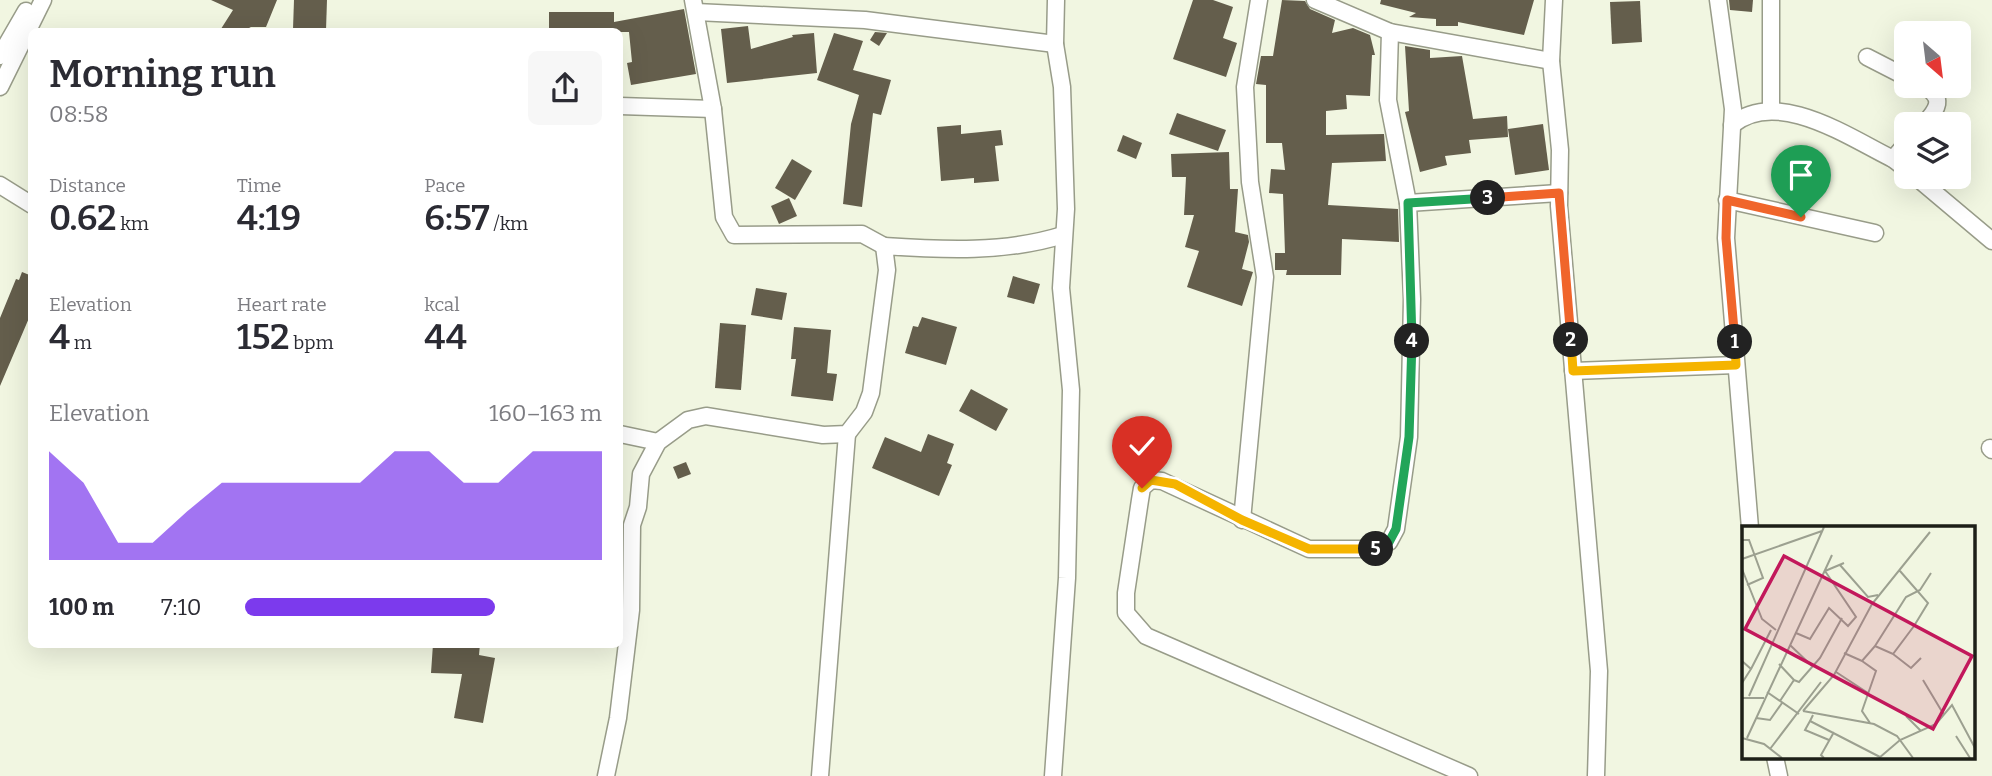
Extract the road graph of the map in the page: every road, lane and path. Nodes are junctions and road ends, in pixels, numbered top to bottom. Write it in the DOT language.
graph roads {
  1 [pos="32,0"];
  2 [pos="43,0"];
  3 [pos="1056,0"];
  4 [pos="1259,0"];
  5 [pos="1315,0"];
  6 [pos="1554,0"];
  7 [pos="1718,0"];
  8 [pos="1771,0"];
  9 [pos="695,6"];
  10 [pos="29,28"];
  11 [pos="28,30"];
  12 [pos="1390,32"];
  13 [pos="1055,44"];
  14 [pos="0,56"];
  15 [pos="1867,57"];
  16 [pos="1551,61"];
  17 [pos="1894,71"];
  18 [pos="0,87"];
  19 [pos="623,106"];
  20 [pos="713,109"];
  21 [pos="1771,111"];
  22 [pos="1732,125"];
  23 [pos="1894,161"];
  24 [pos="0,186"];
  25 [pos="1930,189"];
  26 [pos="1559,193"];
  27 [pos="1727,200"];
  28 [pos="28,203"];
  29 [pos="1408,203"];
  30 [pos="1875,233"];
  31 [pos="1063,235"];
  32 [pos="1992,241"];
  33 [pos="884,246"];
  34 [pos="1736,365"];
  35 [pos="1573,371"];
  36 [pos="847,434"];
  37 [pos="623,435"];
  38 [pos="658,442"];
  39 [pos="1242,520"];
  40 [pos="1750,526"];
  41 [pos="1775,758"];
  42 [pos="606,776"];
  43 [pos="820,776"];
  44 [pos="1053,776"];
  45 [pos="1469,776"];
  46 [pos="1596,776"];
  47 [pos="1779,776"];
  1 -- 14 [label="street"];
  2 -- 10 [label="street"];
  3 -- 13 [label="street"];
  4 -- 39 [label="street"];
  5 -- 12 [label="street"];
  6 -- 16 [label="street"];
  7 -- 22 [label="street"];
  8 -- 21 [label="street"];
  9 -- 13 [label="street"];
  9 -- 20 [label="street"];
  11 -- 18 [label="street"];
  12 -- 16 [label="street"];
  12 -- 29 [label="street"];
  13 -- 31 [label="street"];
  15 -- 17 [label="street"];
  16 -- 26 [label="street"];
  19 -- 20 [label="street"];
  20 -- 33 [label="street"];
  21 -- 22 [label="street"];
  21 -- 23 [label="street"];
  22 -- 27 [label="street"];
  24 -- 28 [label="street"];
  25 -- 32 [label="street"];
  26 -- 29 [label="street"];
  26 -- 35 [label="street"];
  27 -- 30 [label="street"];
  27 -- 34 [label="street"];
  29 -- 39 [label="street"];
  31 -- 33 [label="street"];
  31 -- 44 [label="street"];
  33 -- 36 [label="street"];
  34 -- 35 [label="street"];
  34 -- 40 [label="street"];
  35 -- 46 [label="street"];
  36 -- 38 [label="street"];
  36 -- 43 [label="street"];
  37 -- 38 [label="street"];
  38 -- 42 [label="street"];
  39 -- 45 [label="street"];
  41 -- 47 [label="street"];
}
